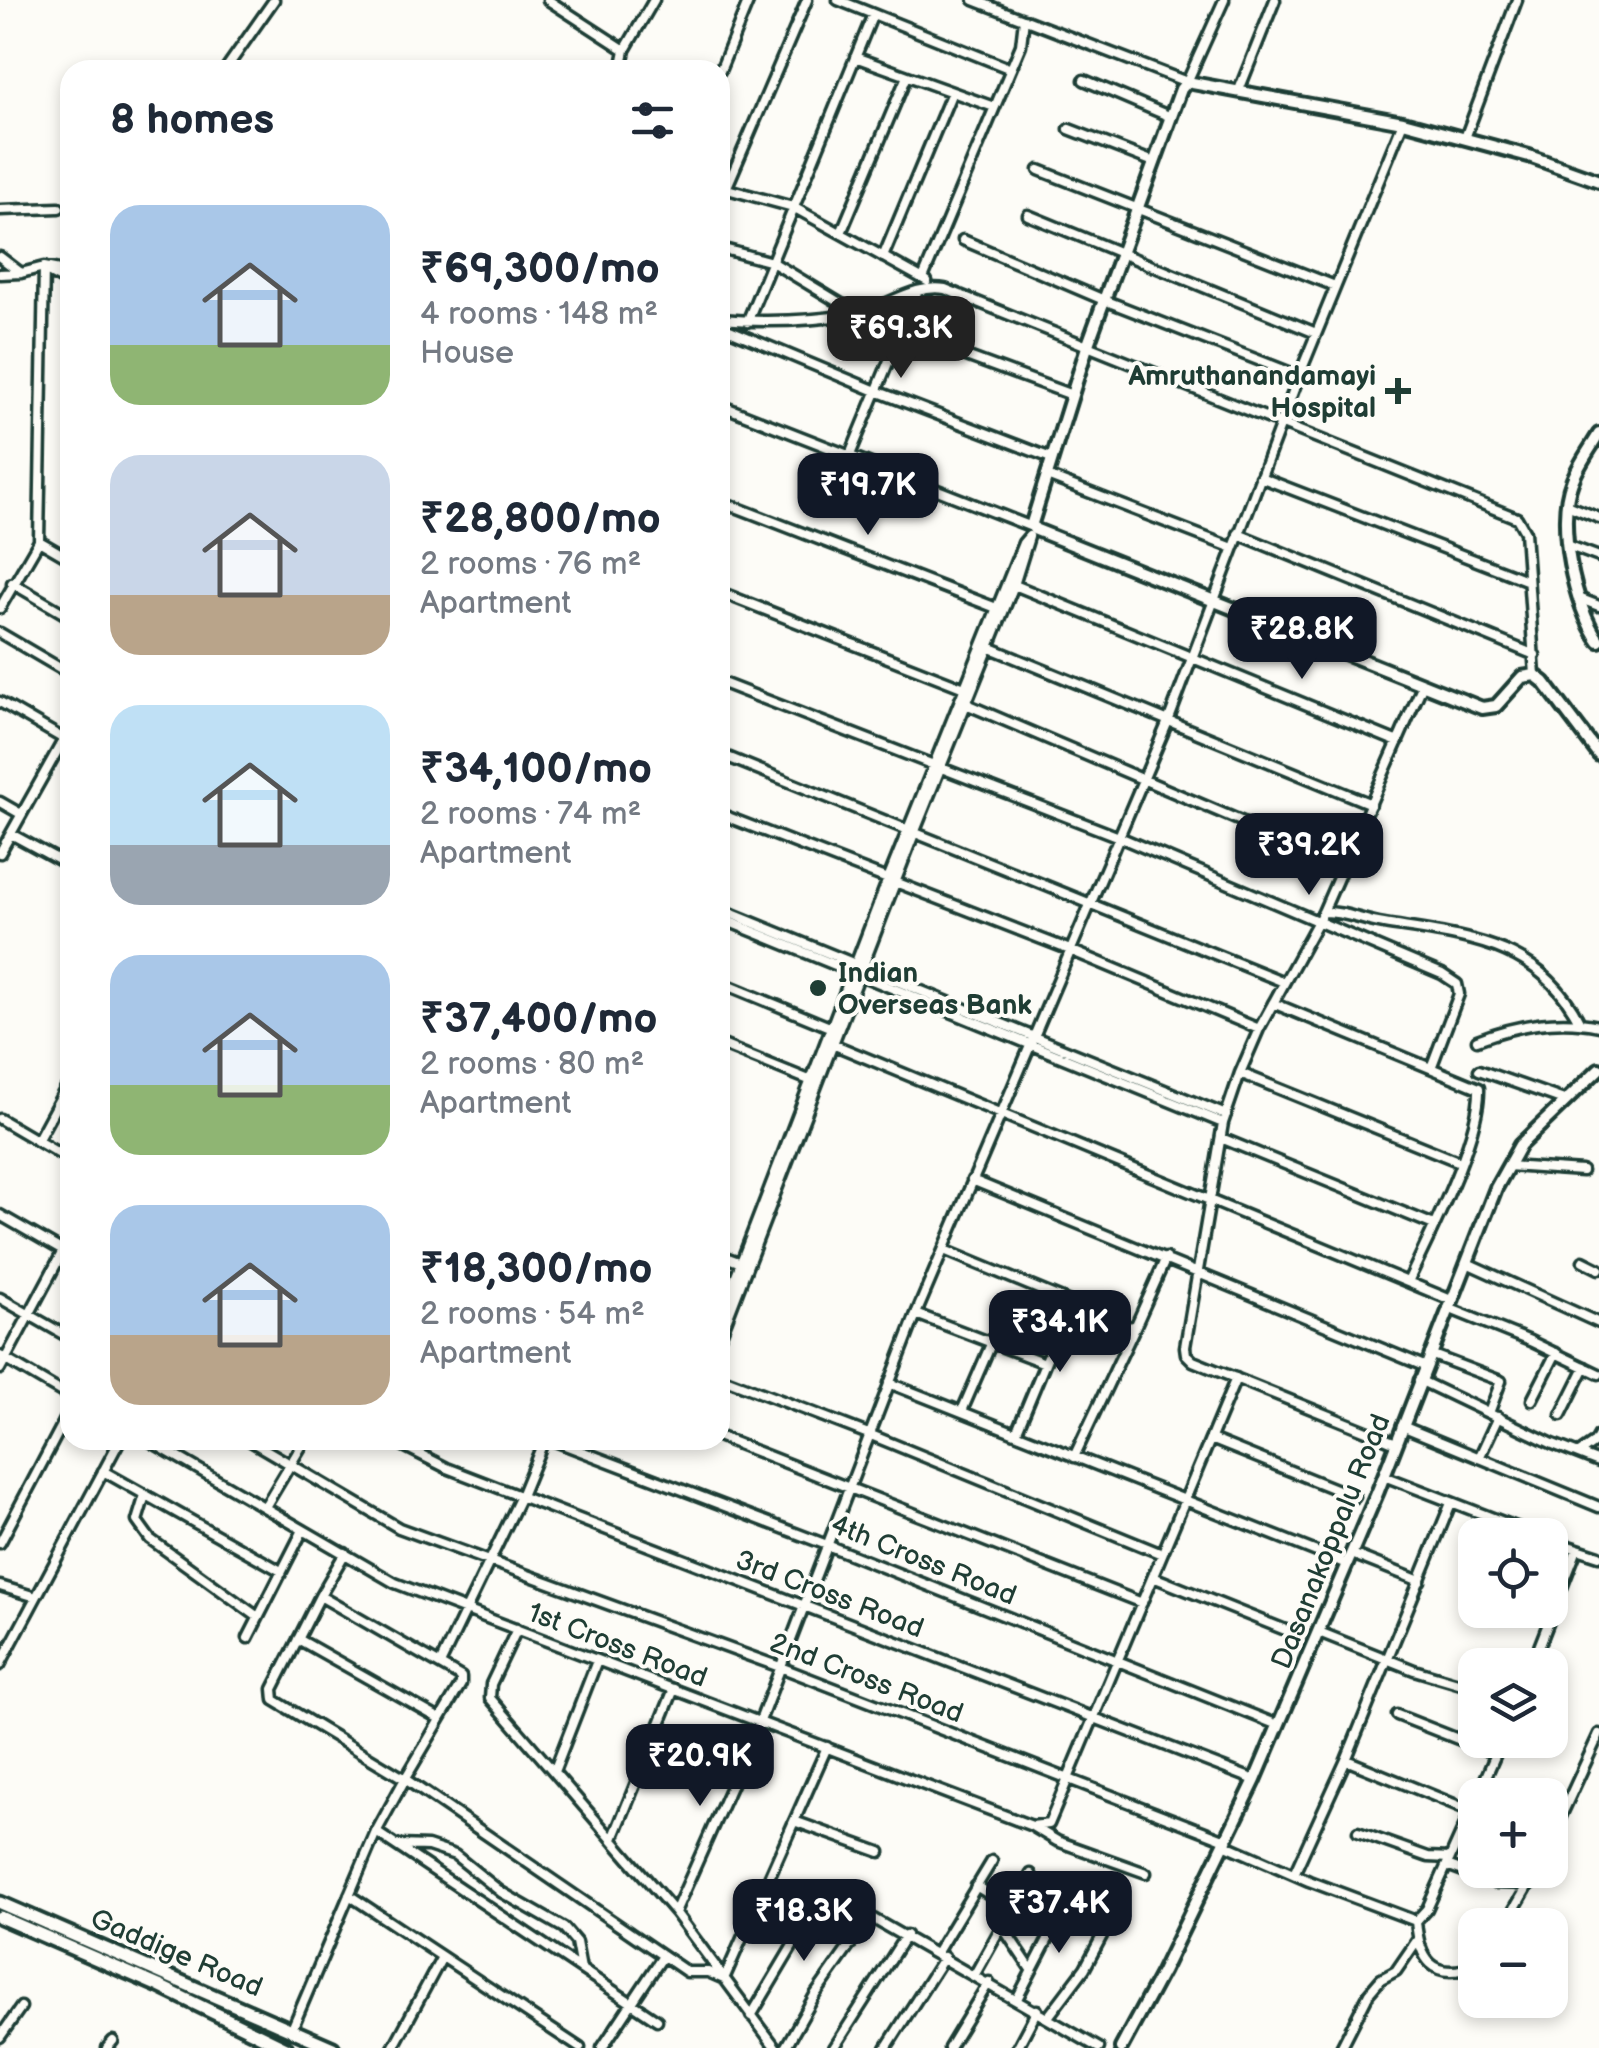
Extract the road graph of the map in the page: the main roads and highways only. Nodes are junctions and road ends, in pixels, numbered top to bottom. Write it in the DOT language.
graph roads {
  1 [pos="0,1903"];
  2 [pos="0,1917"];
  3 [pos="286,2048"];
  4 [pos="333,2048"];
  1 -- 4 [label="main road, Gaddige Road"];
  2 -- 3 [label="main road, Gaddige Road"];
}
